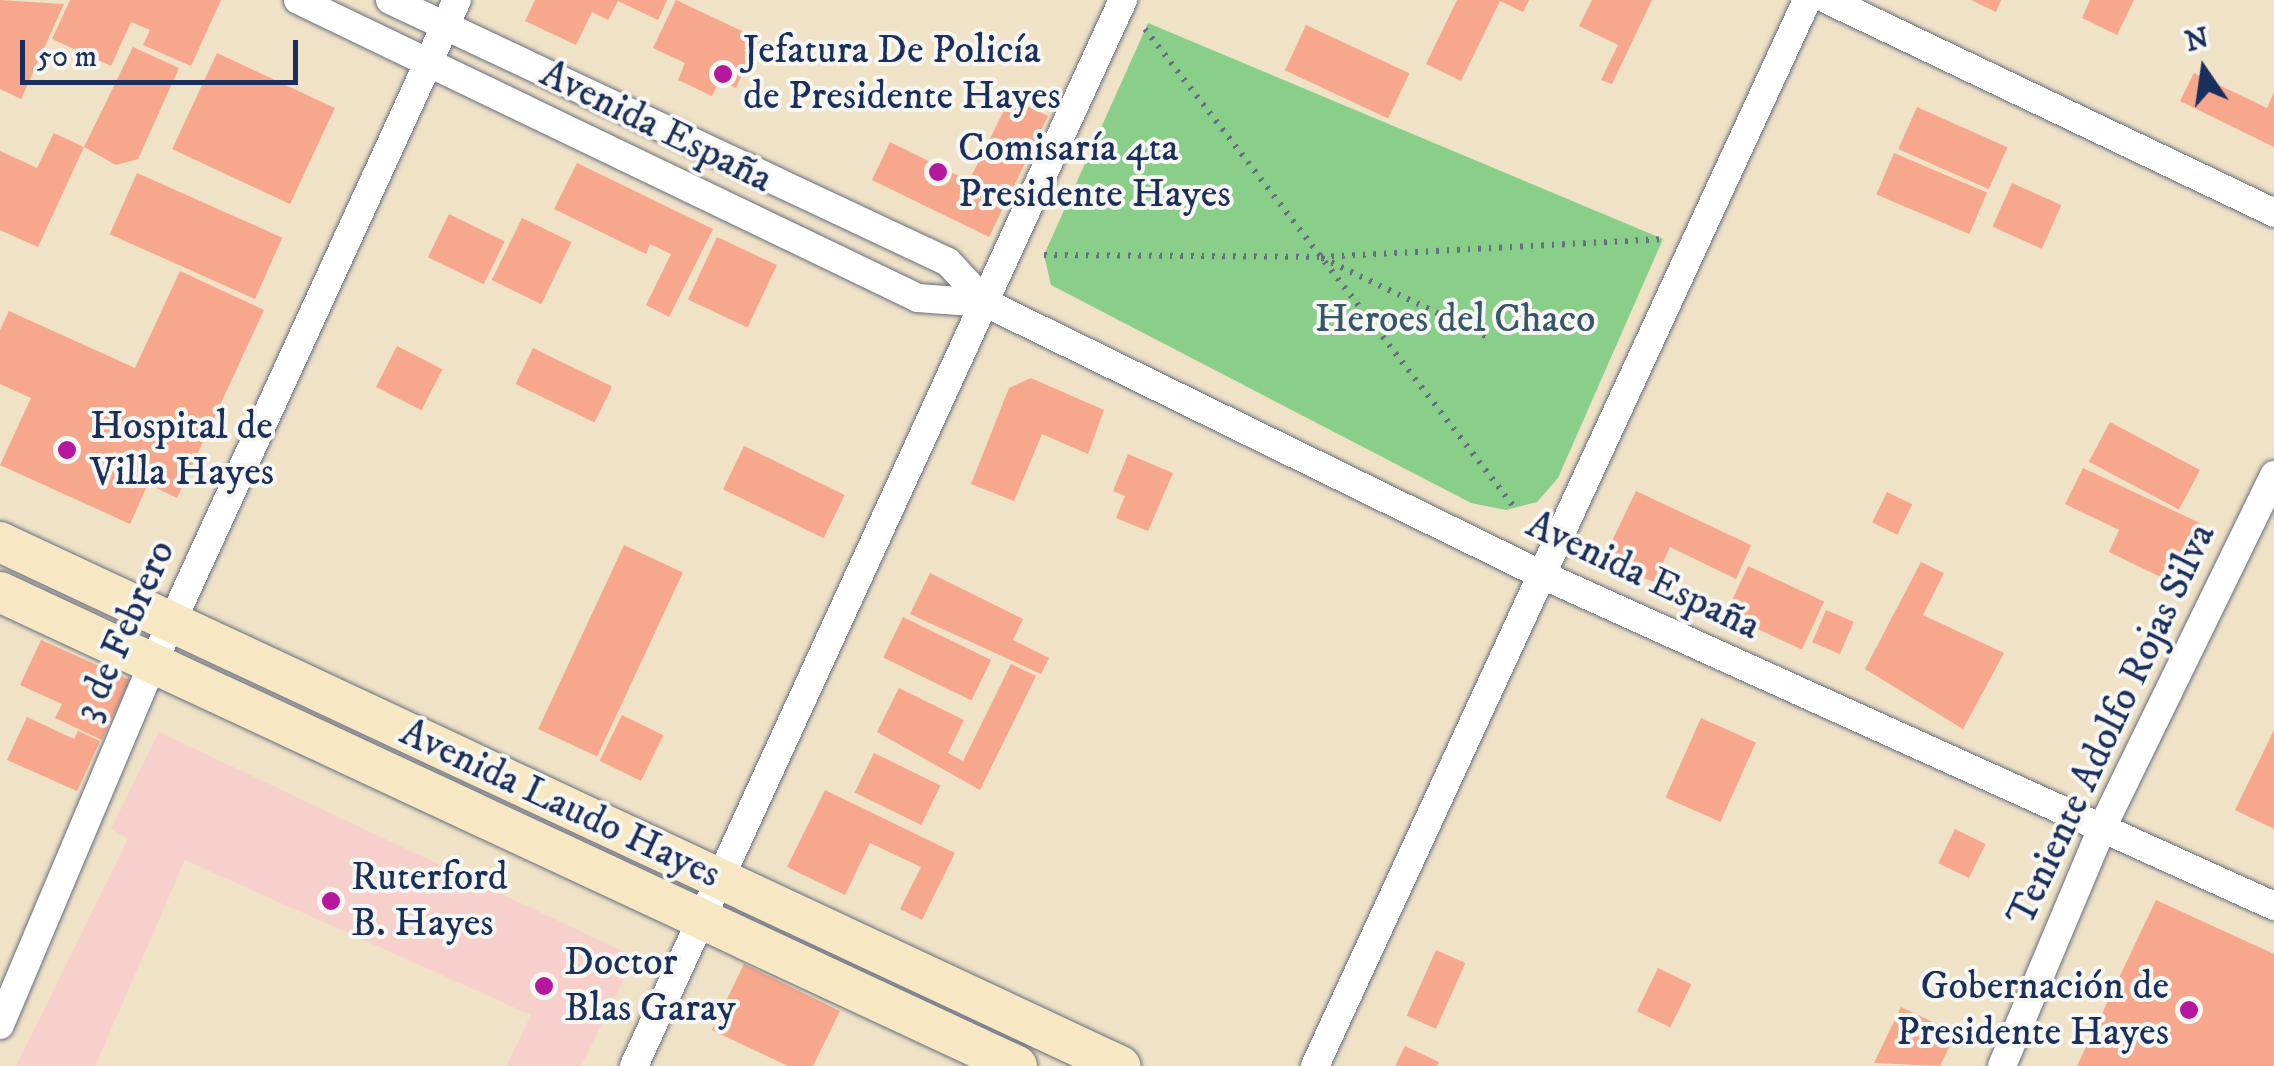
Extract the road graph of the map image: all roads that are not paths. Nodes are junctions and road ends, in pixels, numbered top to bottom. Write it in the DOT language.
graph roads {
  1 [pos="298,0"];
  2 [pos="390,0"];
  3 [pos="1123,0"];
  4 [pos="1807,0"];
  5 [pos="1828,0"];
  6 [pos="451,12"];
  7 [pos="426,60"];
  8 [pos="2274,213"];
  9 [pos="986,303"];
  10 [pos="2274,475"];
  11 [pos="0,542"];
  12 [pos="1538,573"];
  13 [pos="0,592"];
  14 [pos="172,620"];
  15 [pos="153,663"];
  16 [pos="2101,830"];
  17 [pos="720,880"];
  18 [pos="2274,906"];
  19 [pos="698,917"];
  20 [pos="0,1025"];
  21 [pos="634,1066"];
  22 [pos="1017,1066"];
  23 [pos="1120,1066"];
  24 [pos="1315,1066"];
  25 [pos="2002,1066"];
  1 -- 7 [label="street, Avenida España"];
  2 -- 6 [label="street, Avenida España"];
  3 -- 9 [label="street"];
  4 -- 12 [label="street"];
  5 -- 8 [label="street"];
  6 -- 7 [label="street, 3 de Febrero"];
  6 -- 9 [label="street, Avenida España"];
  7 -- 9 [label="street, Avenida España"];
  7 -- 14 [label="street, 3 de Febrero"];
  9 -- 12 [label="street, Avenida España"];
  9 -- 17 [label="street"];
  10 -- 16 [label="street, Teniente Adolfo Rojas Silva"];
  11 -- 14 [label="street, Avenida Laudo Hayes"];
  12 -- 16 [label="street, Avenida España"];
  12 -- 24 [label="street"];
  13 -- 15 [label="street, Avenida Laudo Hayes"];
  14 -- 15 [label="street, 3 de Febrero"];
  14 -- 17 [label="street, Avenida Laudo Hayes"];
  15 -- 19 [label="street, Avenida Laudo Hayes"];
  15 -- 20 [label="street, 3 de Febrero"];
  16 -- 18 [label="street, Avenida España"];
  16 -- 25 [label="street, Teniente Adolfo Rojas Silva"];
  17 -- 19 [label="street"];
  17 -- 23 [label="street, Avenida Laudo Hayes"];
  19 -- 21 [label="street"];
  19 -- 22 [label="street, Avenida Laudo Hayes"];
}
